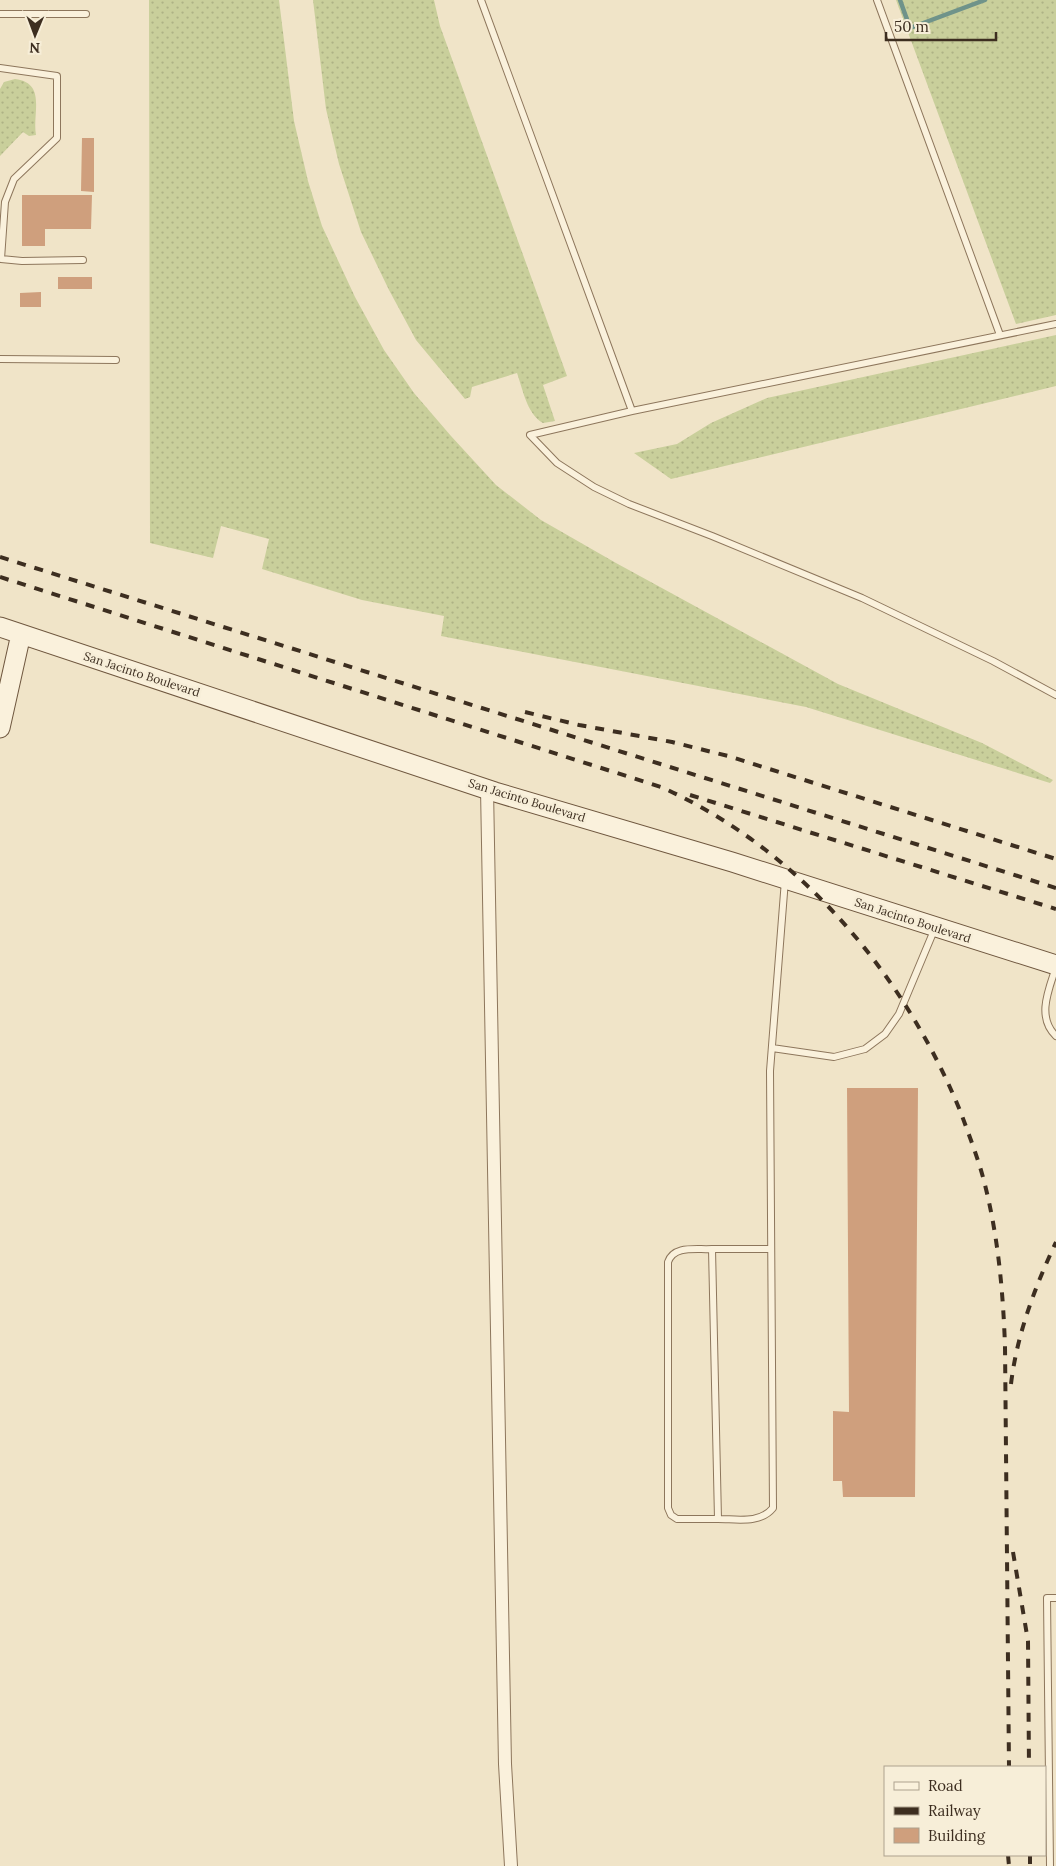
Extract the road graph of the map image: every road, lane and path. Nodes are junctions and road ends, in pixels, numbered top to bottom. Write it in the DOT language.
graph roads {
  1 [pos="481,0"];
  2 [pos="877,0"];
  3 [pos="0,14"];
  4 [pos="86,14"];
  5 [pos="0,68"];
  6 [pos="2,216"];
  7 [pos="83,260"];
  8 [pos="1056,324"];
  9 [pos="1000,335"];
  10 [pos="0,359"];
  11 [pos="116,360"];
  12 [pos="632,412"];
  13 [pos="0,627"];
  14 [pos="21,634"];
  15 [pos="1056,695"];
  16 [pos="0,728"];
  17 [pos="487,789"];
  18 [pos="785,879"];
  19 [pos="935,927"];
  20 [pos="1056,966"];
  21 [pos="1056,1036"];
  22 [pos="772,1048"];
  23 [pos="712,1249"];
  24 [pos="771,1249"];
  25 [pos="718,1519"];
  26 [pos="1056,1598"];
  27 [pos="511,1866"];
  28 [pos="1050,1866"];
  1 -- 12 [label="lane"];
  2 -- 9 [label="lane"];
  3 -- 4 [label="lane"];
  5 -- 6 [label="lane"];
  6 -- 7 [label="lane"];
  8 -- 9 [label="lane"];
  9 -- 12 [label="lane"];
  10 -- 11 [label="lane"];
  12 -- 15 [label="lane"];
  13 -- 14 [label="main road, San Jacinto Boulevard"];
  14 -- 16 [label="main road"];
  14 -- 17 [label="main road, San Jacinto Boulevard"];
  17 -- 18 [label="main road, San Jacinto Boulevard"];
  17 -- 27 [label="street"];
  18 -- 19 [label="main road, San Jacinto Boulevard"];
  18 -- 22 [label="lane"];
  19 -- 20 [label="main road, San Jacinto Boulevard"];
  19 -- 22 [label="lane"];
  20 -- 21 [label="lane"];
  22 -- 24 [label="lane"];
  23 -- 24 [label="lane"];
  23 -- 25 [label="lane"];
  23 -- 25 [label="lane"];
  24 -- 25 [label="lane"];
  26 -- 28 [label="lane"];
}
